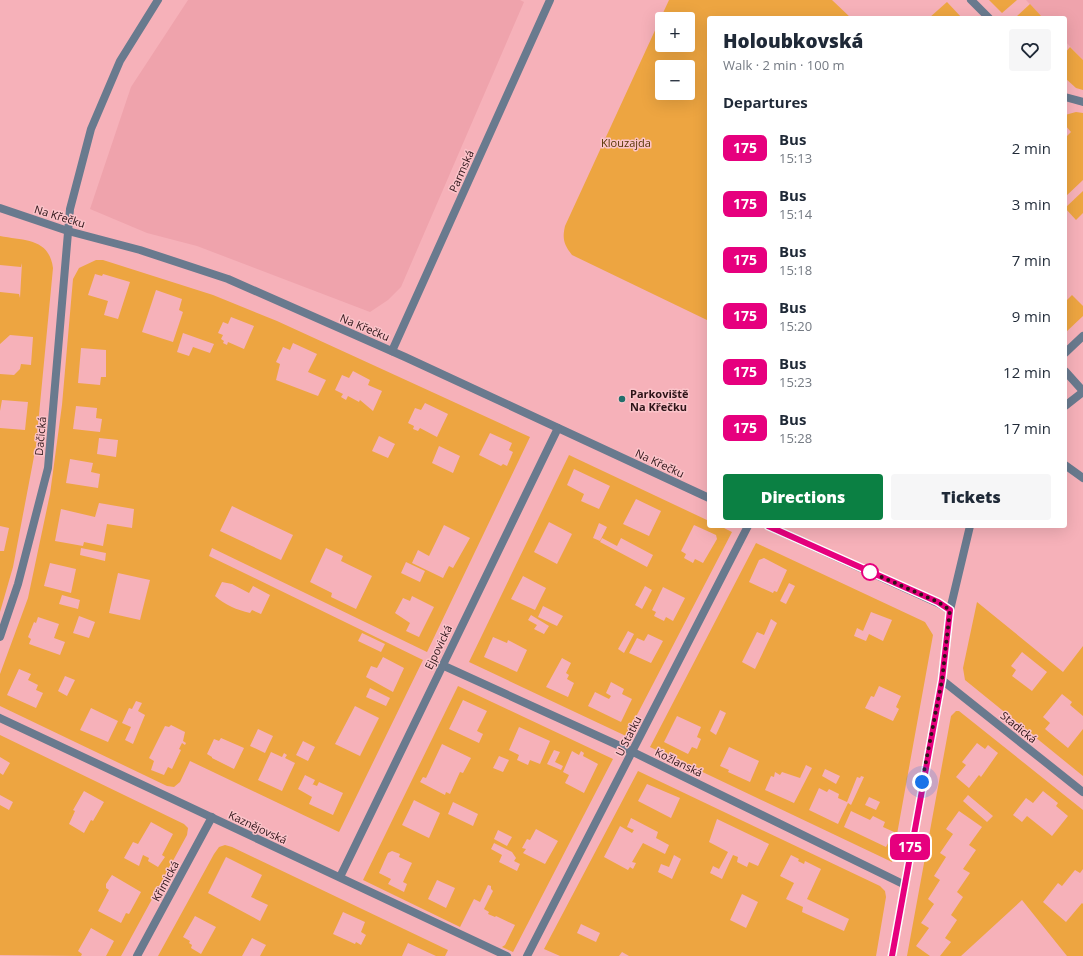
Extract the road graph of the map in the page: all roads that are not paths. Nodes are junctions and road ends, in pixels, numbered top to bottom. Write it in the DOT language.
graph roads {
  1 [pos="158,0"];
  2 [pos="550,0"];
  3 [pos="971,0"];
  4 [pos="987,16"];
  5 [pos="1067,98"];
  6 [pos="1083,102"];
  7 [pos="0,208"];
  8 [pos="68,231"];
  9 [pos="1083,336"];
  10 [pos="392,351"];
  11 [pos="1067,351"];
  12 [pos="1067,373"];
  13 [pos="1083,392"];
  14 [pos="1067,404"];
  15 [pos="558,428"];
  16 [pos="1067,466"];
  17 [pos="1083,478"];
  18 [pos="707,497"];
  19 [pos="747,528"];
  20 [pos="772,528"];
  21 [pos="970,528"];
  22 [pos="950,610"];
  23 [pos="0,637"];
  24 [pos="442,665"];
  25 [pos="942,680"];
  26 [pos="0,718"];
  27 [pos="633,752"];
  28 [pos="1083,792"];
  29 [pos="212,817"];
  30 [pos="340,877"];
  31 [pos="903,884"];
  32 [pos="137,956"];
  33 [pos="507,956"];
  34 [pos="527,956"];
  35 [pos="892,956"];
  1 -- 8 [label="street, Dačická"];
  2 -- 10 [label="street, Parmská"];
  3 -- 4 [label="street"];
  5 -- 6 [label="street"];
  7 -- 8 [label="street, Na Křečku"];
  8 -- 10 [label="street, Na Křečku"];
  8 -- 23 [label="street, Dačická"];
  9 -- 11 [label="street"];
  10 -- 15 [label="street, Na Křečku"];
  12 -- 13 [label="street"];
  13 -- 14 [label="street"];
  15 -- 18 [label="street, Na Křečku"];
  15 -- 24 [label="street, Ejpovická"];
  16 -- 17 [label="street"];
  19 -- 27 [label="street, U Statku"];
  20 -- 22 [label="street"];
  21 -- 22 [label="street"];
  22 -- 25 [label="street"];
  24 -- 27 [label="street, Kožlanská"];
  24 -- 30 [label="street, Ejpovická"];
  25 -- 28 [label="street, Stadická"];
  25 -- 31 [label="street"];
  26 -- 29 [label="street, Kaznějovská"];
  27 -- 31 [label="street, Kožlanská"];
  27 -- 34 [label="street, U Statku"];
  29 -- 30 [label="street, Kaznějovská"];
  29 -- 32 [label="street, Křimická"];
  30 -- 33 [label="street, Kaznějovská"];
  31 -- 35 [label="street"];
}
